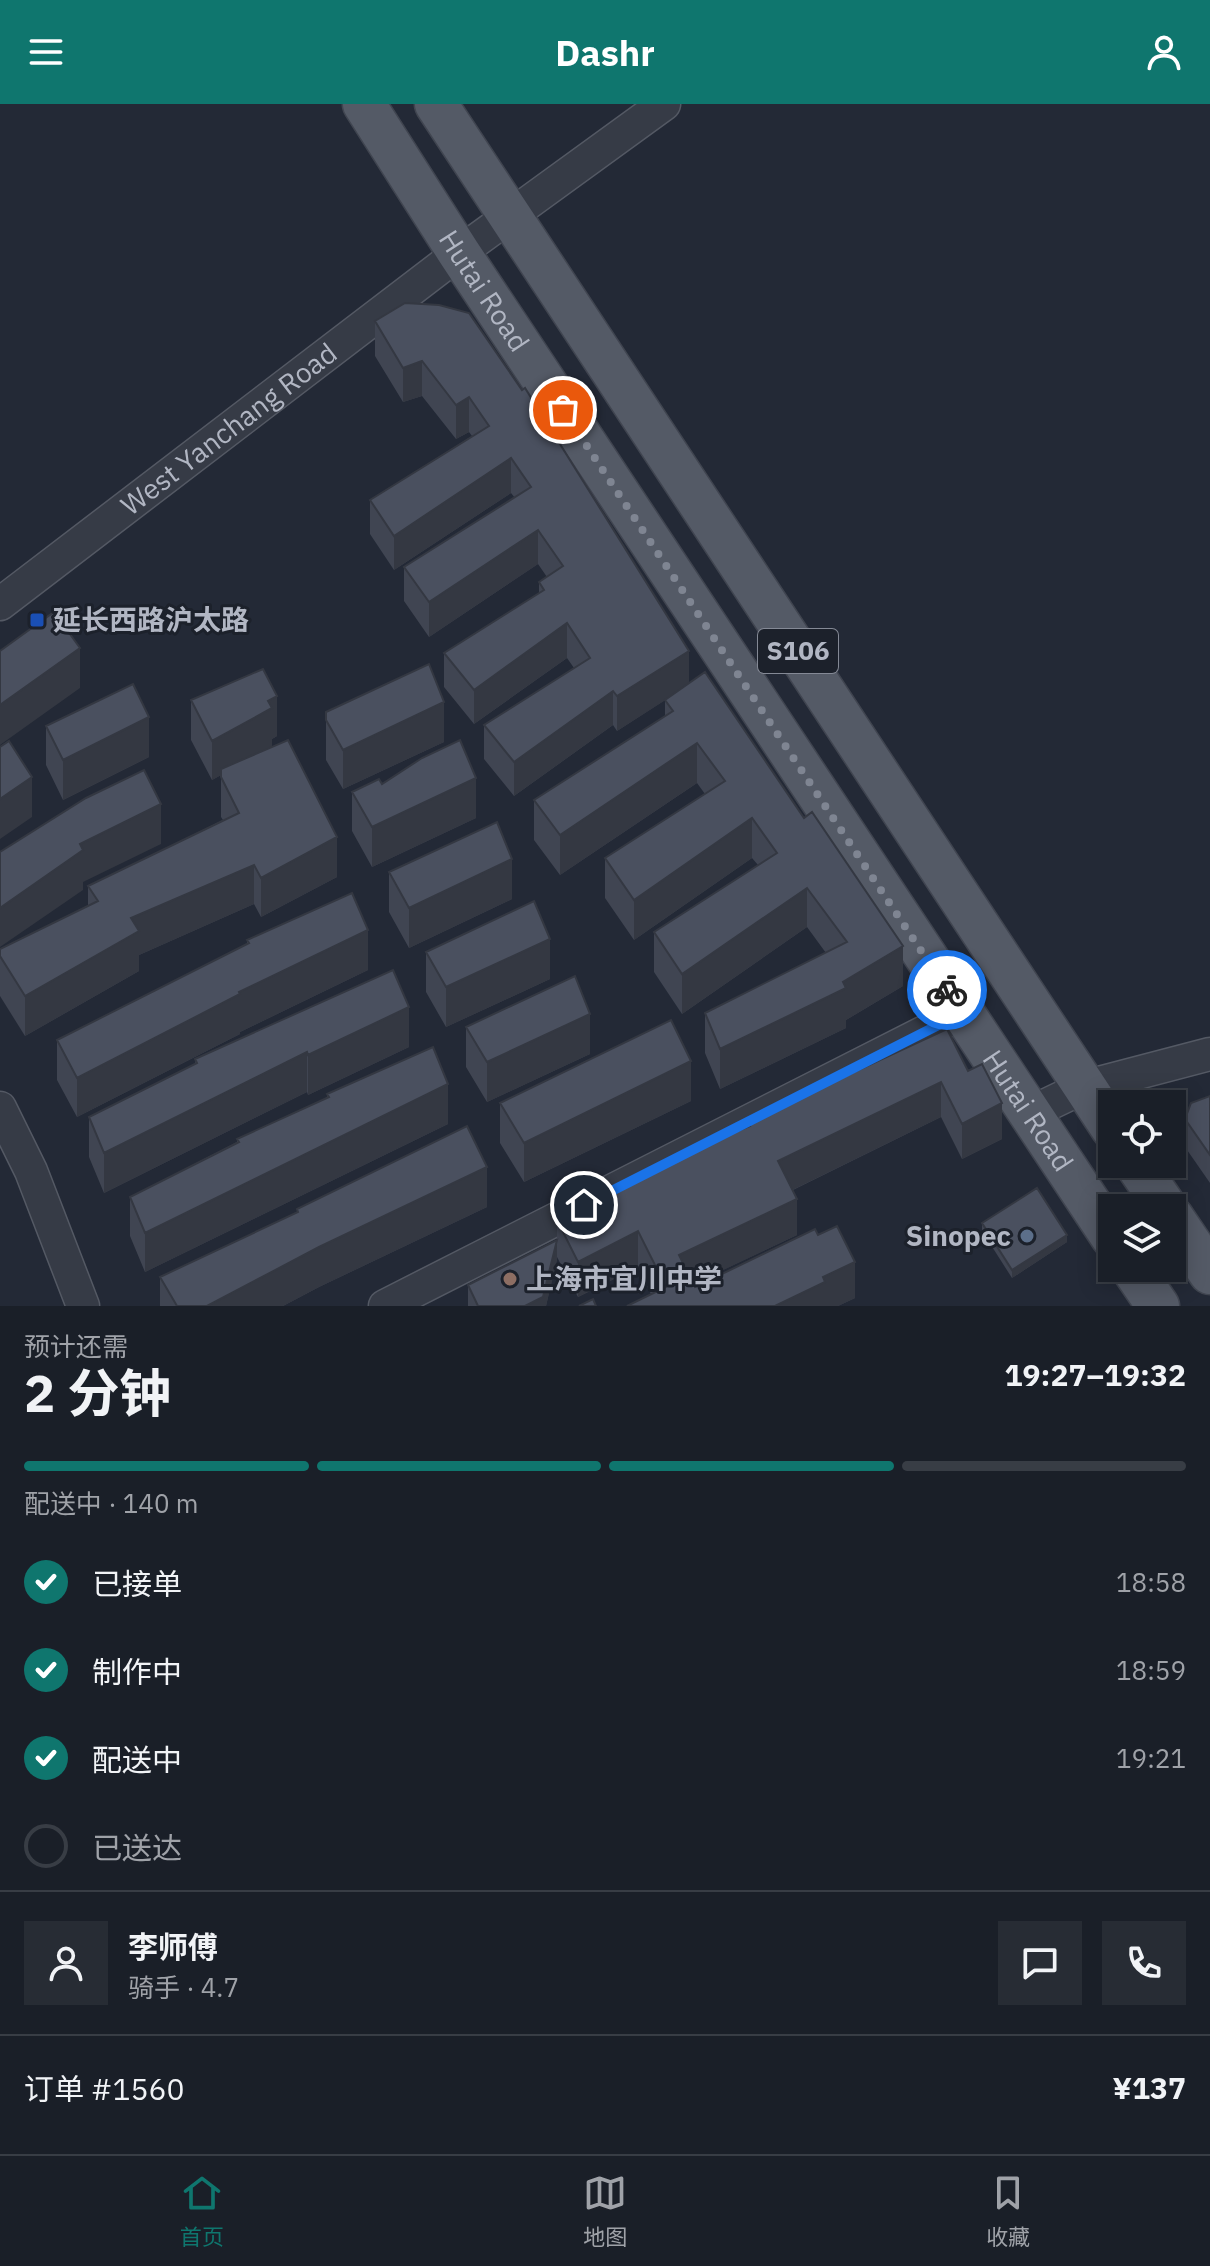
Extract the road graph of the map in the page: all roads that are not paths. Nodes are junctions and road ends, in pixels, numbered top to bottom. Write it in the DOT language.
graph roads {
  1 [pos="364,104"];
  2 [pos="436,104"];
  3 [pos="664,104"];
  4 [pos="510,215"];
  5 [pos="459,253"];
  6 [pos="0,604"];
  7 [pos="962,1013"];
  8 [pos="1210,1054"];
  9 [pos="1084,1087"];
  10 [pos="0,1108"];
  11 [pos="1098,1108"];
  12 [pos="1030,1113"];
  13 [pos="1098,1216"];
  14 [pos="1186,1238"];
  15 [pos="1210,1273"];
  16 [pos="1142,1282"];
  17 [pos="83,1306"];
  18 [pos="385,1306"];
  19 [pos="1158,1306"];
  1 -- 5 [label="main road, Hutai Road / S106"];
  2 -- 4 [label="main road, S106"];
  3 -- 4 [label="street, West Yanchang Road"];
  4 -- 5 [label="street, West Yanchang Road"];
  4 -- 9 [label="main road, S106"];
  5 -- 6 [label="street, West Yanchang Road"];
  5 -- 7 [label="main road, Hutai Road / S106"];
  7 -- 12 [label="main road, Hutai Road / S106"];
  7 -- 18 [label="street"];
  8 -- 9 [label="street"];
  9 -- 11 [label="main road, S106"];
  9 -- 12 [label="street"];
  10 -- 17 [label="street"];
  12 -- 13 [label="main road, Hutai Road / S106"];
  14 -- 15 [label="main road"];
  16 -- 19 [label="main road"];
}
